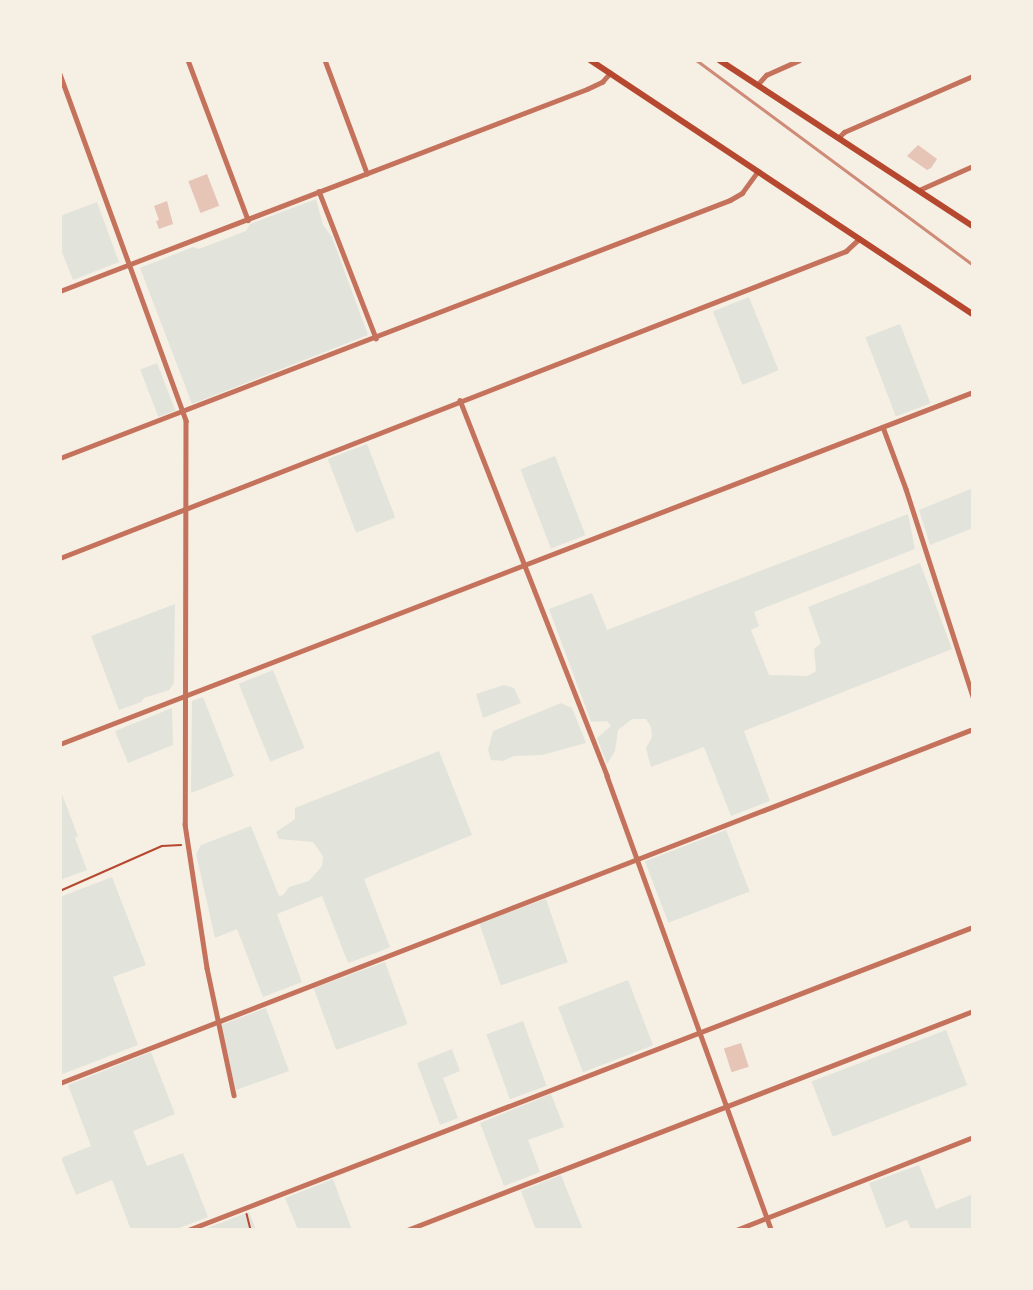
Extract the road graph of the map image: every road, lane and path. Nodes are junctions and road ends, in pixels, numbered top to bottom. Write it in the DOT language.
graph roads {
  1 [pos="188,60"];
  2 [pos="325,60"];
  3 [pos="590,60"];
  4 [pos="719,60"];
  5 [pos="799,60"];
  6 [pos="60,74"];
  7 [pos="610,74"];
  8 [pos="973,76"];
  9 [pos="758,84"];
  10 [pos="838,138"];
  11 [pos="973,166"];
  12 [pos="758,171"];
  13 [pos="367,173"];
  14 [pos="918,190"];
  15 [pos="319,192"];
  16 [pos="248,220"];
  17 [pos="973,226"];
  18 [pos="860,239"];
  19 [pos="131,264"];
  20 [pos="60,291"];
  21 [pos="973,314"];
  22 [pos="375,338"];
  23 [pos="973,392"];
  24 [pos="460,400"];
  25 [pos="183,411"];
  26 [pos="883,426"];
  27 [pos="60,458"];
  28 [pos="188,508"];
  29 [pos="60,558"];
  30 [pos="526,564"];
  31 [pos="184,696"];
  32 [pos="973,697"];
  33 [pos="973,729"];
  34 [pos="60,744"];
  35 [pos="188,846"];
  36 [pos="637,860"];
  37 [pos="60,891"];
  38 [pos="973,927"];
  39 [pos="973,1011"];
  40 [pos="217,1022"];
  41 [pos="699,1032"];
  42 [pos="60,1083"];
  43 [pos="234,1095"];
  44 [pos="726,1106"];
  45 [pos="973,1137"];
  46 [pos="245,1207"];
  47 [pos="766,1218"];
  48 [pos="188,1230"];
  49 [pos="250,1230"];
  50 [pos="407,1230"];
  51 [pos="736,1230"];
  52 [pos="771,1230"];
  1 -- 16 [label="street"];
  2 -- 13 [label="street"];
  3 -- 7 [label="main road"];
  4 -- 9 [label="main road"];
  5 -- 9 [label="street"];
  6 -- 19 [label="street"];
  7 -- 12 [label="main road"];
  7 -- 13 [label="street"];
  8 -- 10 [label="street"];
  9 -- 10 [label="main road"];
  10 -- 14 [label="main road"];
  11 -- 14 [label="street"];
  12 -- 18 [label="main road"];
  12 -- 22 [label="street"];
  13 -- 15 [label="street"];
  14 -- 17 [label="main road"];
  15 -- 16 [label="street"];
  15 -- 22 [label="street"];
  16 -- 19 [label="street"];
  18 -- 21 [label="main road"];
  18 -- 24 [label="street"];
  19 -- 20 [label="street"];
  19 -- 25 [label="street"];
  22 -- 25 [label="street"];
  23 -- 26 [label="street"];
  24 -- 28 [label="street"];
  24 -- 30 [label="street"];
  25 -- 27 [label="street"];
  25 -- 28 [label="street"];
  26 -- 30 [label="street"];
  26 -- 32 [label="street"];
  28 -- 29 [label="street"];
  28 -- 31 [label="street"];
  30 -- 31 [label="street"];
  30 -- 36 [label="street"];
  31 -- 34 [label="street"];
  31 -- 35 [label="street"];
  33 -- 36 [label="street"];
  35 -- 37 [label="path"];
  35 -- 40 [label="street"];
  36 -- 40 [label="street"];
  36 -- 41 [label="street"];
  38 -- 41 [label="street"];
  39 -- 44 [label="street"];
  40 -- 42 [label="street"];
  40 -- 43 [label="street"];
  41 -- 44 [label="street"];
  41 -- 46 [label="street"];
  44 -- 47 [label="street"];
  44 -- 50 [label="street"];
  45 -- 47 [label="street"];
  46 -- 48 [label="street"];
  46 -- 49 [label="path"];
  47 -- 51 [label="street"];
  47 -- 52 [label="street"];
}
